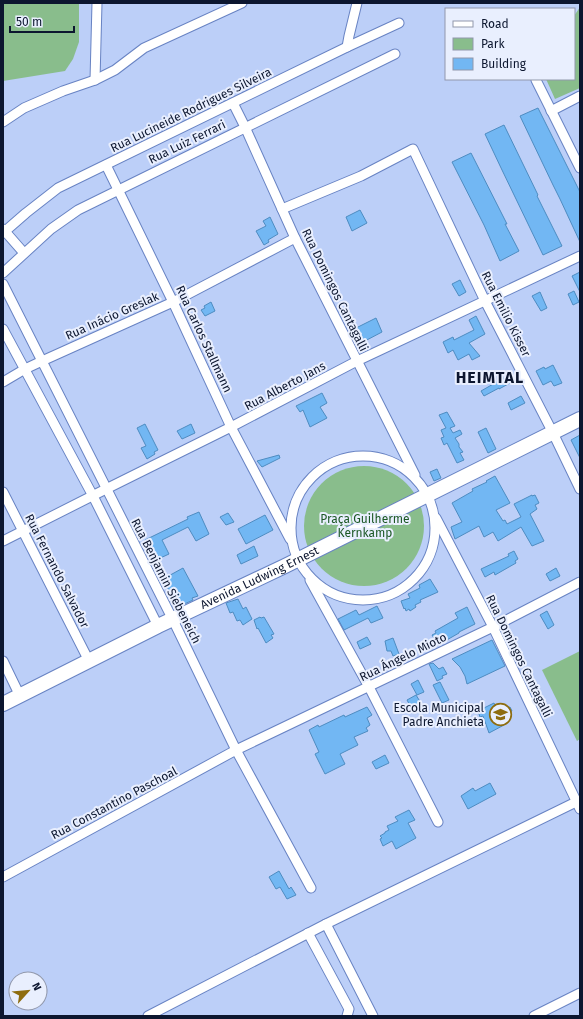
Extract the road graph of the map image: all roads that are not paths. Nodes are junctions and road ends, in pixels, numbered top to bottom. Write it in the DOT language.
graph roads {
  1 [pos="97,3"];
  2 [pos="242,3"];
  3 [pos="357,3"];
  4 [pos="399,23"];
  5 [pos="347,47"];
  6 [pos="395,54"];
  7 [pos="95,80"];
  8 [pos="536,80"];
  9 [pos="580,96"];
  10 [pos="233,103"];
  11 [pos="550,111"];
  12 [pos="3,122"];
  13 [pos="245,127"];
  14 [pos="106,165"];
  15 [pos="580,168"];
  16 [pos="118,190"];
  17 [pos="282,208"];
  18 [pos="4,231"];
  19 [pos="295,238"];
  20 [pos="24,254"];
  21 [pos="580,256"];
  22 [pos="3,273"];
  23 [pos="3,284"];
  24 [pos="486,301"];
  25 [pos="173,302"];
  26 [pos="3,329"];
  27 [pos="42,361"];
  28 [pos="357,362"];
  29 [pos="25,369"];
  30 [pos="3,382"];
  31 [pos="580,419"];
  32 [pos="231,427"];
  33 [pos="553,433"];
  34 [pos="106,489"];
  35 [pos="580,489"];
  36 [pos="422,491"];
  37 [pos="3,492"];
  38 [pos="93,496"];
  39 [pos="434,515"];
  40 [pos="23,531"];
  41 [pos="3,541"];
  42 [pos="292,544"];
  43 [pos="302,566"];
  44 [pos="580,582"];
  45 [pos="173,620"];
  46 [pos="158,626"];
  47 [pos="493,627"];
  48 [pos="3,661"];
  49 [pos="89,661"];
  50 [pos="369,687"];
  51 [pos="20,696"];
  52 [pos="3,704"];
  53 [pos="236,750"];
  54 [pos="578,806"];
  55 [pos="438,822"];
  56 [pos="3,876"];
  57 [pos="312,888"];
  58 [pos="326,924"];
  59 [pos="308,933"];
  60 [pos="580,993"];
  61 [pos="148,1016"];
  62 [pos="347,1016"];
  63 [pos="373,1016"];
  64 [pos="534,1016"];
  1 -- 7 [label="street"];
  2 -- 7 [label="street"];
  3 -- 5 [label="street"];
  4 -- 5 [label="street, Rua Lucineide Rodrigues Silveira"];
  5 -- 10 [label="street, Rua Lucineide Rodrigues Silveira"];
  6 -- 13 [label="street, Rua Luiz Ferrari"];
  7 -- 12 [label="street"];
  8 -- 11 [label="street"];
  9 -- 11 [label="street"];
  10 -- 13 [label="street, Rua Domingos Cantagalli"];
  10 -- 14 [label="street, Rua Lucineide Rodrigues Silveira"];
  11 -- 15 [label="street"];
  13 -- 16 [label="street, Rua Luiz Ferrari"];
  13 -- 17 [label="street, Rua Domingos Cantagalli"];
  14 -- 16 [label="street, Rua Carlos Stallmann"];
  14 -- 18 [label="street, Rua Lucineide Rodrigues Silveira"];
  16 -- 20 [label="street, Rua Luiz Ferrari"];
  16 -- 25 [label="street, Rua Carlos Stallmann"];
  17 -- 19 [label="street, Rua Domingos Cantagalli"];
  17 -- 24 [label="street, Rua Emilio Kisser"];
  18 -- 20 [label="street"];
  19 -- 25 [label="street, Rua Inácio Greslak"];
  19 -- 28 [label="street, Rua Domingos Cantagalli"];
  20 -- 22 [label="street, Rua Luiz Ferrari"];
  21 -- 24 [label="street, Rua Alberto Jans"];
  23 -- 27 [label="street, Rua Benjamin Siebeneich"];
  24 -- 28 [label="street, Rua Alberto Jans"];
  24 -- 33 [label="street, Rua Emilio Kisser"];
  25 -- 27 [label="street, Rua Inácio Greslak"];
  25 -- 32 [label="street, Rua Carlos Stallmann"];
  26 -- 29 [label="street"];
  27 -- 29 [label="street, Rua Inácio Greslak"];
  27 -- 34 [label="street, Rua Benjamin Siebeneich"];
  28 -- 32 [label="street, Rua Alberto Jans"];
  28 -- 36 [label="street, Rua Domingos Cantagalli"];
  29 -- 30 [label="street, Rua Inácio Greslak"];
  29 -- 38 [label="street"];
  31 -- 33 [label="highway, Avenida Ludwing Ernest"];
  32 -- 34 [label="street, Rua Alberto Jans"];
  32 -- 42 [label="street, Rua Carlos Stallmann"];
  33 -- 35 [label="street, Rua Emilio Kisser"];
  33 -- 36 [label="highway, Avenida Ludwing Ernest"];
  34 -- 38 [label="street, Rua Alberto Jans"];
  34 -- 45 [label="street, Rua Benjamin Siebeneich"];
  36 -- 39 [label="street, Rua Domingos Cantagalli"];
  36 -- 42 [label="street"];
  36 -- 43 [label="highway, Avenida Ludwing Ernest"];
  37 -- 40 [label="street, Rua Fernando Salvador"];
  38 -- 40 [label="street, Rua Alberto Jans"];
  38 -- 46 [label="street"];
  39 -- 43 [label="street"];
  39 -- 47 [label="street, Rua Domingos Cantagalli"];
  40 -- 41 [label="street, Rua Alberto Jans"];
  40 -- 49 [label="street, Rua Fernando Salvador"];
  42 -- 43 [label="street"];
  43 -- 45 [label="highway, Avenida Ludwing Ernest"];
  43 -- 50 [label="street"];
  44 -- 47 [label="street, Rua Ángelo Mioto"];
  45 -- 46 [label="highway, Avenida Ludwing Ernest"];
  45 -- 53 [label="street, Rua Benjamin Siebeneich"];
  46 -- 49 [label="highway, Avenida Ludwing Ernest"];
  47 -- 50 [label="street, Rua Ángelo Mioto"];
  47 -- 54 [label="street, Rua Domingos Cantagalli"];
  48 -- 51 [label="street"];
  49 -- 51 [label="highway, Avenida Ludwing Ernest"];
  50 -- 53 [label="street, Rua Ángelo Mioto"];
  50 -- 55 [label="street"];
  51 -- 52 [label="highway, Avenida Ludwing Ernest"];
  53 -- 56 [label="street, Rua Constantino Paschoal"];
  53 -- 57 [label="street, Rua Benjamin Siebeneich"];
  54 -- 58 [label="street"];
  58 -- 59 [label="street"];
  58 -- 63 [label="street"];
  59 -- 61 [label="street"];
  59 -- 62 [label="street"];
  60 -- 64 [label="street"];
}
